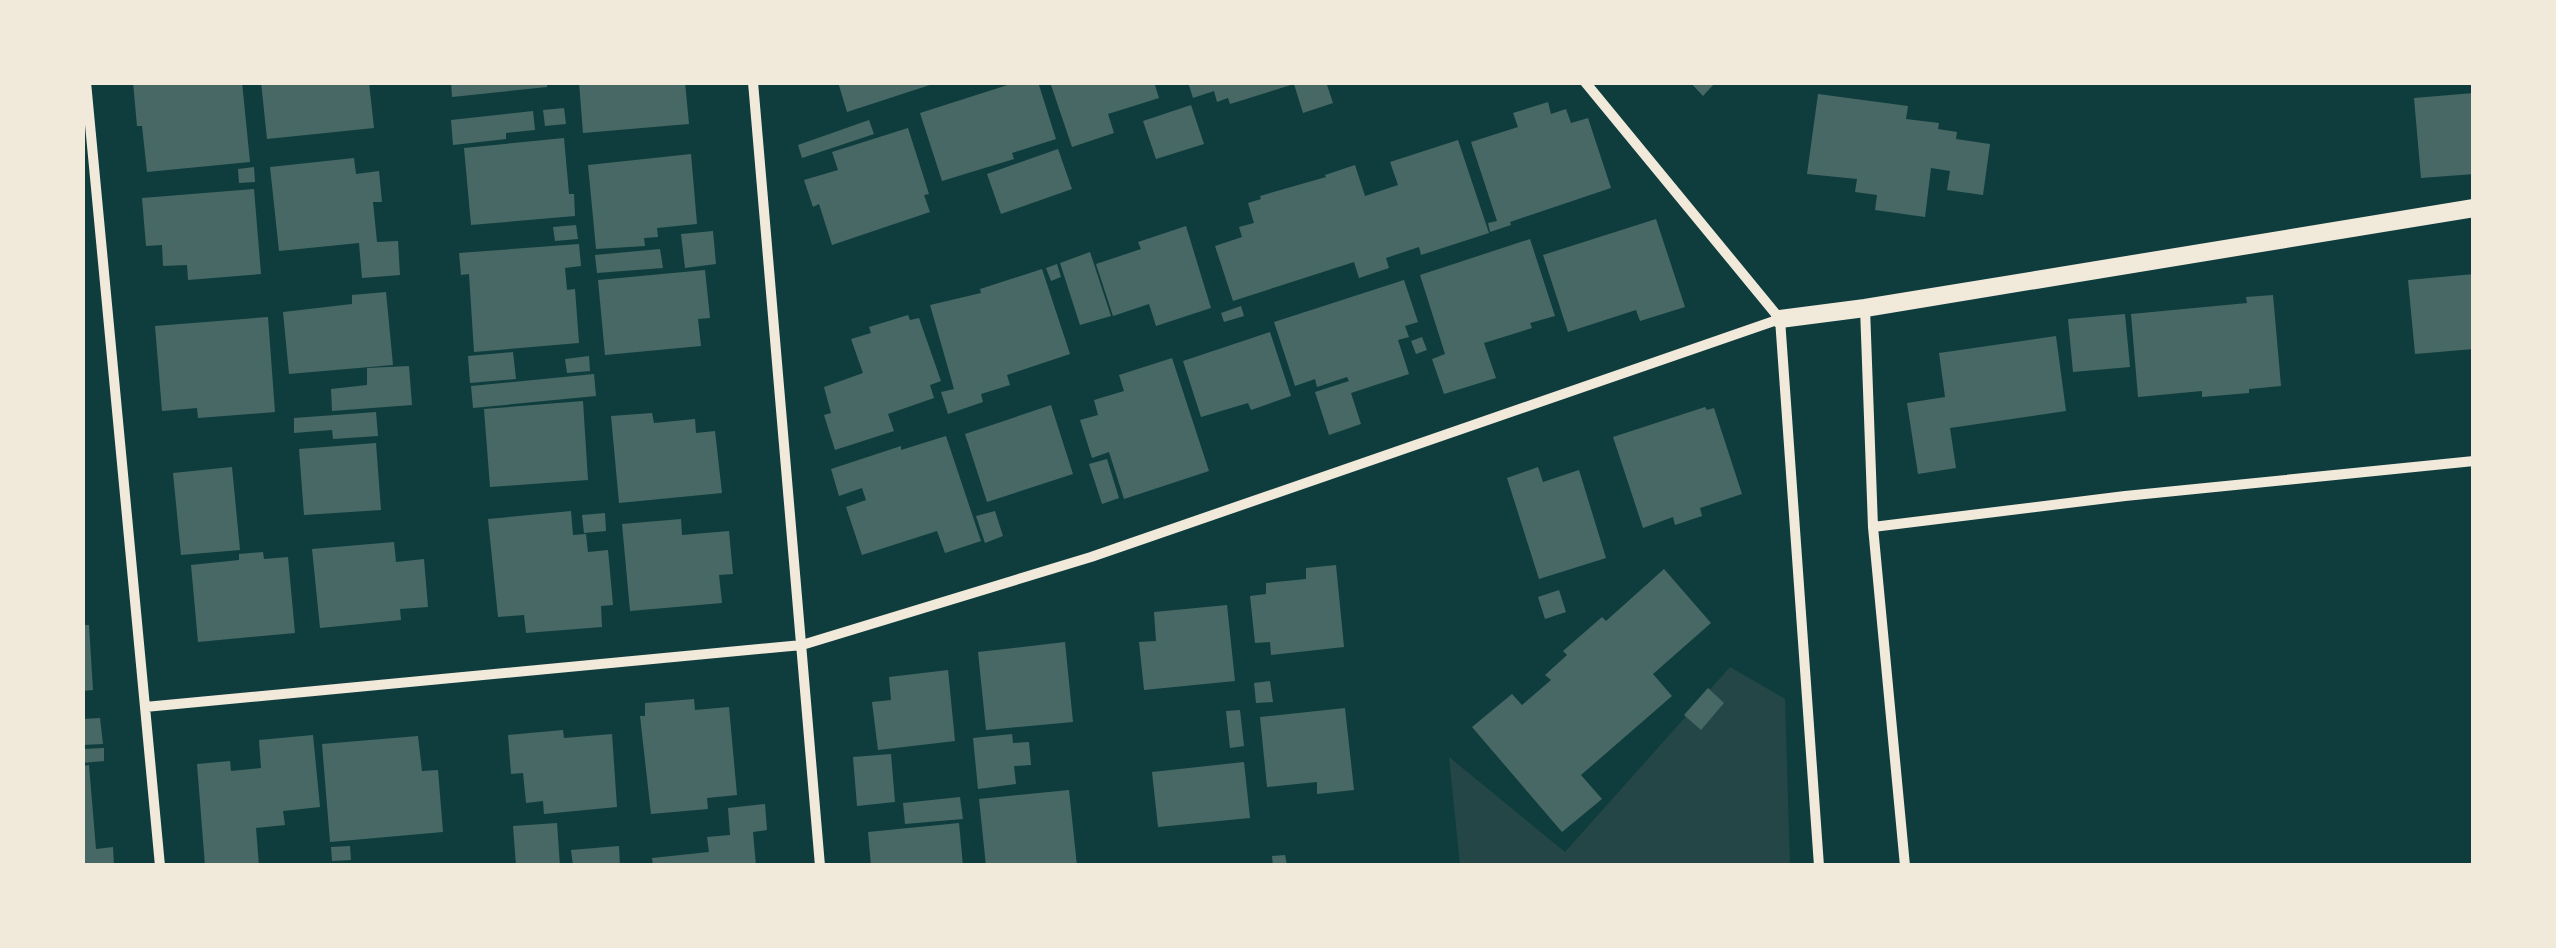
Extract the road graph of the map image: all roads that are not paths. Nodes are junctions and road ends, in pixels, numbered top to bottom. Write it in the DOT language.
graph roads {
  1 [pos="86,82"];
  2 [pos="753,82"];
  3 [pos="1585,82"];
  4 [pos="2474,208"];
  5 [pos="1865,308"];
  6 [pos="1780,318"];
  7 [pos="2474,461"];
  8 [pos="1872,527"];
  9 [pos="802,645"];
  10 [pos="145,707"];
  11 [pos="160,866"];
  12 [pos="820,866"];
  13 [pos="1819,866"];
  14 [pos="1906,866"];
  1 -- 10 [label="street"];
  2 -- 9 [label="street"];
  3 -- 6 [label="street"];
  4 -- 5 [label="street"];
  5 -- 6 [label="street"];
  5 -- 8 [label="street"];
  6 -- 9 [label="street"];
  6 -- 13 [label="street"];
  7 -- 8 [label="street"];
  8 -- 14 [label="street"];
  9 -- 10 [label="street"];
  9 -- 12 [label="street"];
  10 -- 11 [label="street"];
}
